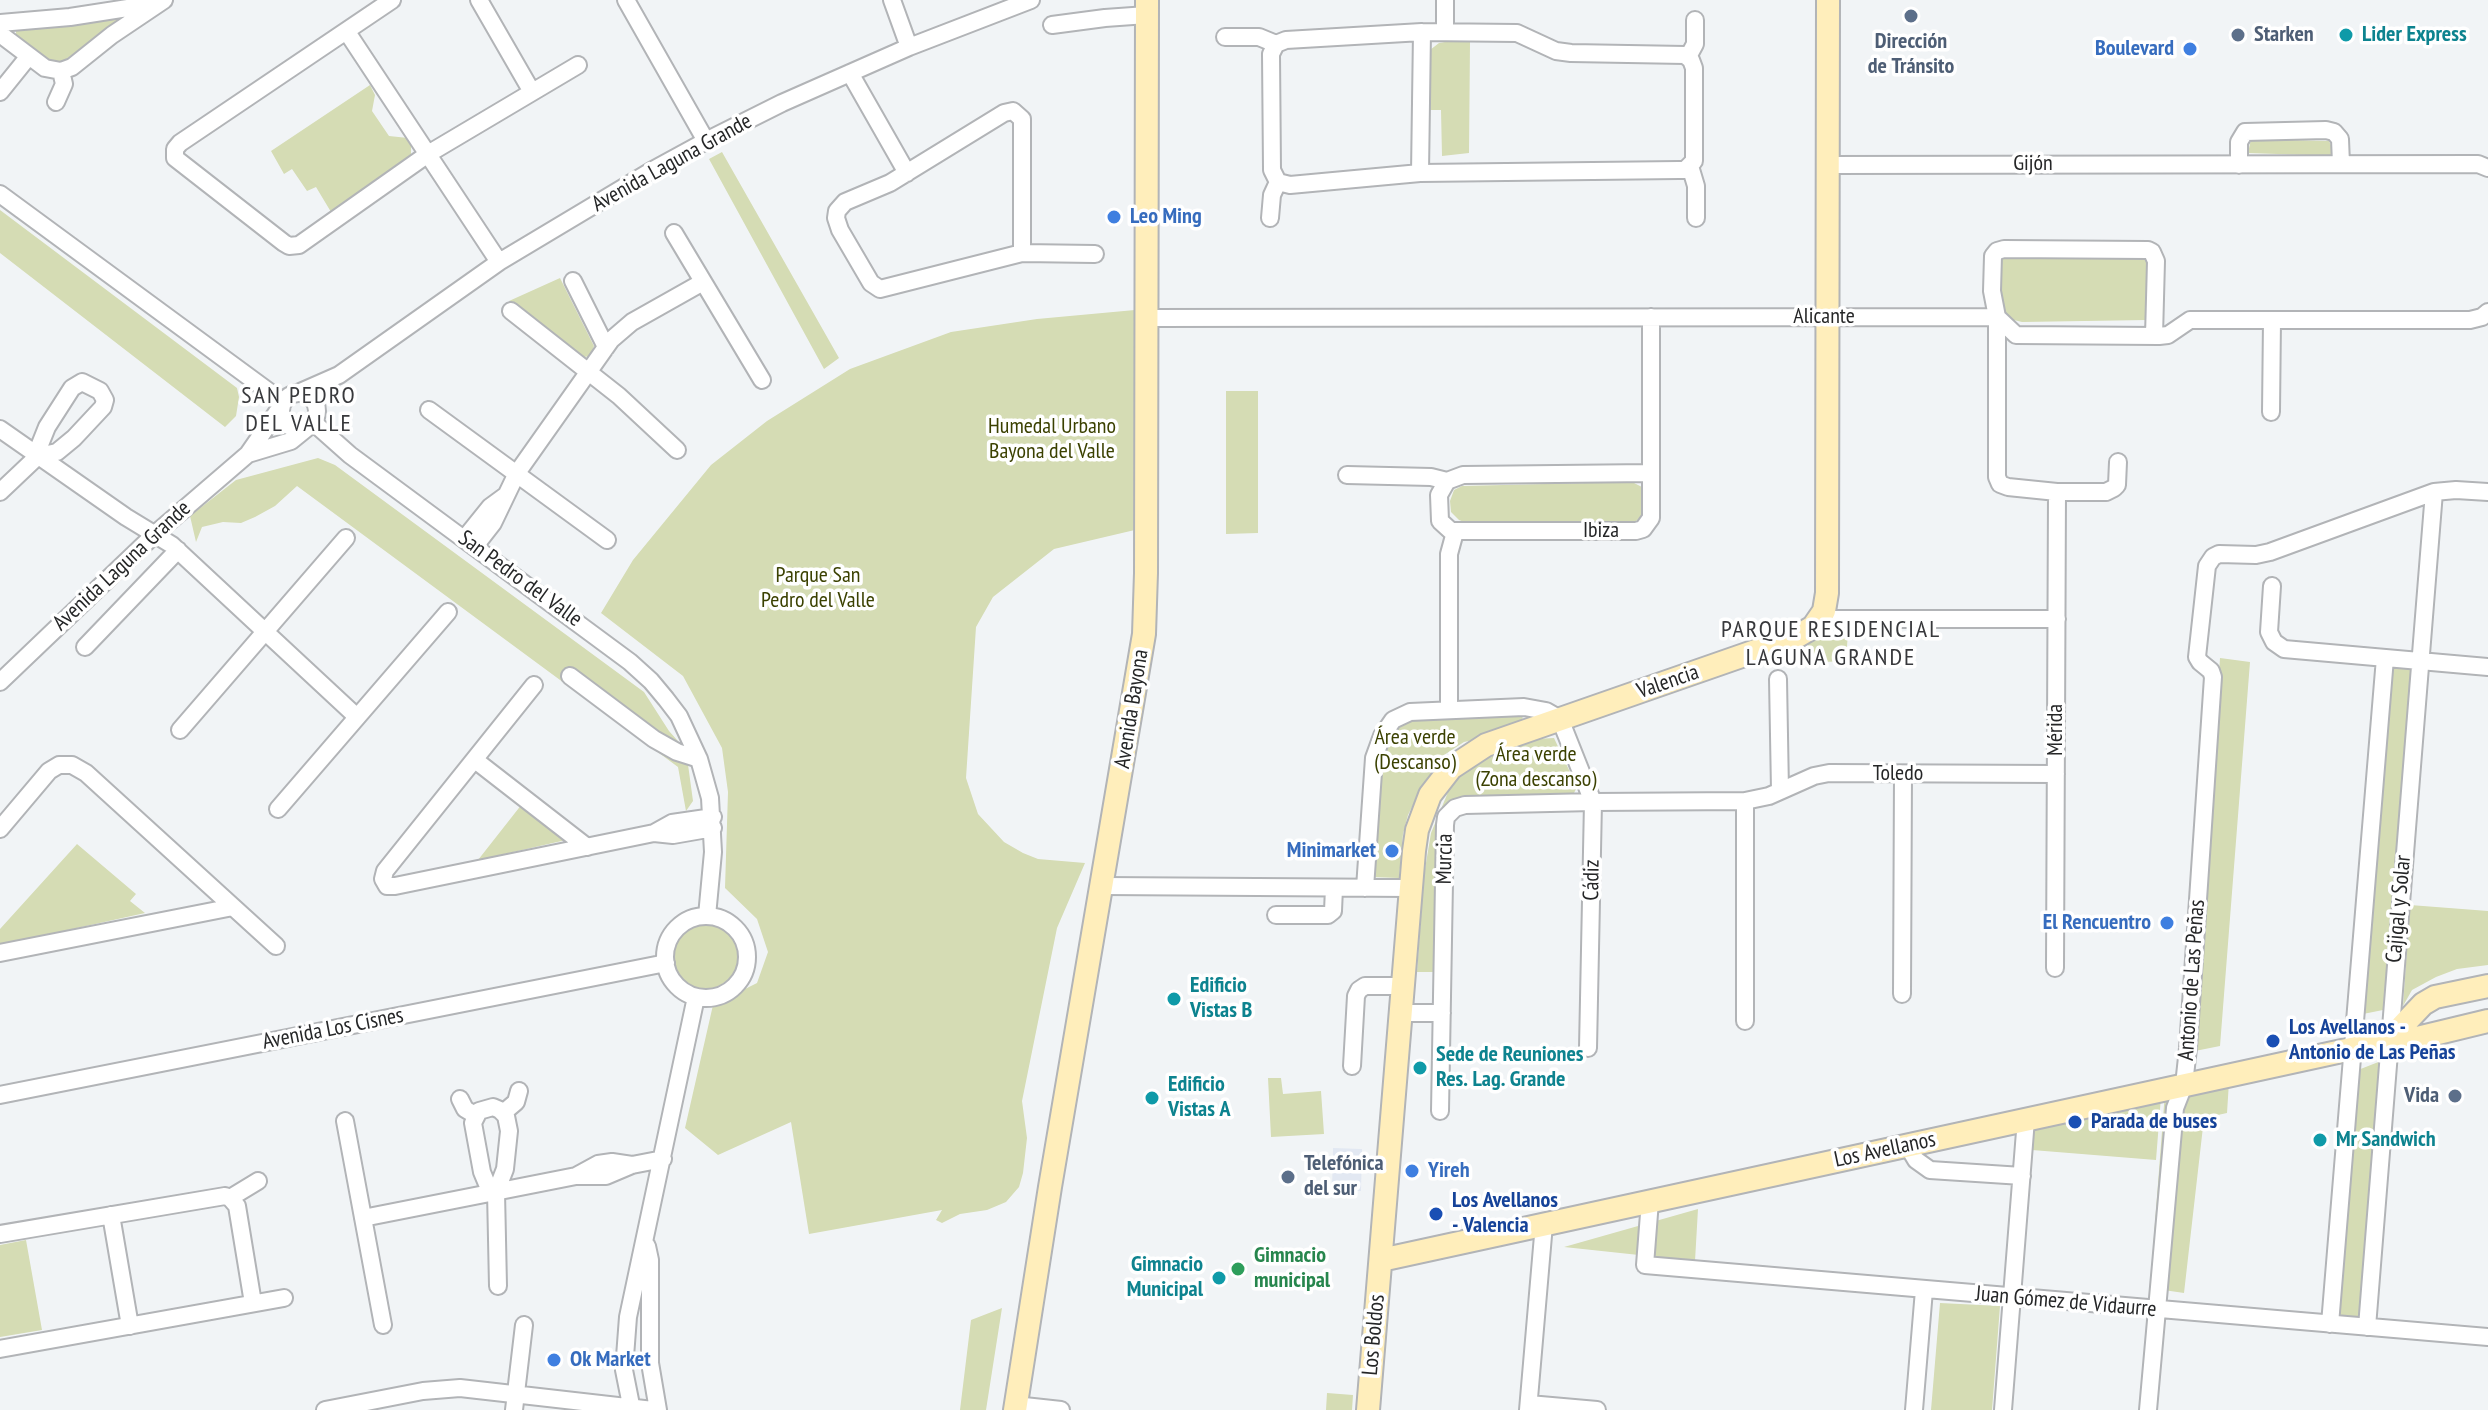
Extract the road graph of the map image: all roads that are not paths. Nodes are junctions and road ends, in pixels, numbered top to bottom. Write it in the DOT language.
graph roads {
  1 [pos="392,0"];
  2 [pos="479,0"];
  3 [pos="626,0"];
  4 [pos="892,0"];
  5 [pos="1031,0"];
  6 [pos="1445,0"];
  7 [pos="1828,0"];
  8 [pos="162,2"];
  9 [pos="1147,8"];
  10 [pos="1695,20"];
  11 [pos="0,23"];
  12 [pos="1052,25"];
  13 [pos="347,32"];
  14 [pos="1422,32"];
  15 [pos="1445,32"];
  16 [pos="0,34"];
  17 [pos="1225,37"];
  18 [pos="1276,44"];
  19 [pos="909,47"];
  20 [pos="29,56"];
  21 [pos="1688,57"];
  22 [pos="578,65"];
  23 [pos="61,71"];
  24 [pos="850,73"];
  25 [pos="0,92"];
  26 [pos="532,92"];
  27 [pos="56,102"];
  28 [pos="706,141"];
  29 [pos="428,154"];
  30 [pos="2341,164"];
  31 [pos="1828,165"];
  32 [pos="2239,165"];
  33 [pos="1690,166"];
  34 [pos="2488,168"];
  35 [pos="907,173"];
  36 [pos="1420,173"];
  37 [pos="1278,182"];
  38 [pos="0,194"];
  39 [pos="1270,218"];
  40 [pos="1696,218"];
  41 [pos="674,233"];
  42 [pos="1022,253"];
  43 [pos="1095,254"];
  44 [pos="499,262"];
  45 [pos="573,281"];
  46 [pos="703,282"];
  47 [pos="511,311"];
  48 [pos="2488,312"];
  49 [pos="1651,317"];
  50 [pos="1827,317"];
  51 [pos="1997,317"];
  52 [pos="1146,318"];
  53 [pos="2272,320"];
  54 [pos="2154,336"];
  55 [pos="606,347"];
  56 [pos="588,372"];
  57 [pos="339,375"];
  58 [pos="762,380"];
  59 [pos="287,400"];
  60 [pos="429,410"];
  61 [pos="2271,412"];
  62 [pos="313,421"];
  63 [pos="0,429"];
  64 [pos="677,450"];
  65 [pos="248,454"];
  66 [pos="38,456"];
  67 [pos="2118,462"];
  68 [pos="517,473"];
  69 [pos="1650,473"];
  70 [pos="1347,475"];
  71 [pos="1447,481"];
  72 [pos="0,492"];
  73 [pos="2057,492"];
  74 [pos="2434,492"];
  75 [pos="2488,492"];
  76 [pos="1455,532"];
  77 [pos="155,534"];
  78 [pos="346,538"];
  79 [pos="607,540"];
  80 [pos="470,542"];
  81 [pos="178,550"];
  82 [pos="2272,586"];
  83 [pos="448,612"];
  84 [pos="1820,619"];
  85 [pos="2057,619"];
  86 [pos="265,631"];
  87 [pos="85,647"];
  88 [pos="2385,658"];
  89 [pos="2421,661"];
  90 [pos="2488,667"];
  91 [pos="570,676"];
  92 [pos="1778,679"];
  93 [pos="0,682"];
  94 [pos="534,685"];
  95 [pos="1449,709"];
  96 [pos="357,717"];
  97 [pos="1560,719"];
  98 [pos="180,730"];
  99 [pos="699,759"];
  100 [pos="475,760"];
  101 [pos="1903,774"];
  102 [pos="2056,774"];
  103 [pos="1780,791"];
  104 [pos="1745,801"];
  105 [pos="1593,802"];
  106 [pos="278,809"];
  107 [pos="713,823"];
  108 [pos="0,829"];
  109 [pos="587,847"];
  110 [pos="1102,886"];
  111 [pos="1334,888"];
  112 [pos="1365,888"];
  113 [pos="1411,888"];
  114 [pos="233,907"];
  115 [pos="1276,915"];
  116 [pos="707,916"];
  117 [pos="276,946"];
  118 [pos="0,953"];
  119 [pos="666,963"];
  120 [pos="2055,968"];
  121 [pos="1403,986"];
  122 [pos="2488,986"];
  123 [pos="1902,994"];
  124 [pos="696,997"];
  125 [pos="1401,1013"];
  126 [pos="1442,1013"];
  127 [pos="1745,1021"];
  128 [pos="2488,1021"];
  129 [pos="2388,1041"];
  130 [pos="1588,1048"];
  131 [pos="2352,1049"];
  132 [pos="1352,1066"];
  133 [pos="2184,1085"];
  134 [pos="519,1091"];
  135 [pos="0,1095"];
  136 [pos="460,1099"];
  137 [pos="1440,1111"];
  138 [pos="503,1113"];
  139 [pos="475,1115"];
  140 [pos="2026,1119"];
  141 [pos="345,1121"];
  142 [pos="1907,1145"];
  143 [pos="663,1159"];
  144 [pos="2022,1176"];
  145 [pos="258,1181"];
  146 [pos="496,1192"];
  147 [pos="230,1198"];
  148 [pos="1650,1201"];
  149 [pos="111,1215"];
  150 [pos="363,1218"];
  151 [pos="1544,1224"];
  152 [pos="0,1233"];
  153 [pos="646,1240"];
  154 [pos="1381,1260"];
  155 [pos="498,1286"];
  156 [pos="1924,1290"];
  157 [pos="2012,1297"];
  158 [pos="284,1298"];
  159 [pos="253,1303"];
  160 [pos="2157,1309"];
  161 [pos="2330,1324"];
  162 [pos="383,1325"];
  163 [pos="524,1325"];
  164 [pos="130,1326"];
  165 [pos="2367,1327"];
  166 [pos="650,1335"];
  167 [pos="626,1336"];
  168 [pos="2488,1337"];
  169 [pos="0,1349"];
  170 [pos="408,1402"];
  171 [pos="515,1402"];
  172 [pos="1015,1407"];
  173 [pos="1529,1407"];
  174 [pos="632,1409"];
  175 [pos="325,1410"];
  176 [pos="656,1410"];
  177 [pos="1061,1410"];
  178 [pos="1368,1410"];
  179 [pos="1597,1410"];
  180 [pos="1914,1410"];
  181 [pos="2003,1410"];
  182 [pos="2148,1410"];
  1 -- 13 [label="street"];
  2 -- 26 [label="street"];
  3 -- 28 [label="street"];
  4 -- 19 [label="street"];
  5 -- 19 [label="street, Avenida Laguna Grande"];
  6 -- 15 [label="street"];
  7 -- 31 [label="street"];
  8 -- 11 [label="street"];
  8 -- 23 [label="street"];
  9 -- 12 [label="street"];
  9 -- 52 [label="street, Avenida Bayona"];
  10 -- 21 [label="street"];
  13 -- 29 [label="street"];
  13 -- 29 [label="street"];
  14 -- 15 [label="street"];
  14 -- 18 [label="street"];
  14 -- 36 [label="street"];
  15 -- 21 [label="street"];
  16 -- 20 [label="street"];
  17 -- 18 [label="street"];
  18 -- 37 [label="street"];
  19 -- 24 [label="street, Avenida Laguna Grande"];
  20 -- 23 [label="street"];
  20 -- 25 [label="street"];
  21 -- 33 [label="street"];
  22 -- 26 [label="street"];
  23 -- 27 [label="street"];
  24 -- 28 [label="street, Avenida Laguna Grande"];
  24 -- 35 [label="street"];
  26 -- 29 [label="street"];
  28 -- 44 [label="street, Avenida Laguna Grande"];
  29 -- 44 [label="street"];
  30 -- 32 [label="street, Gijón"];
  30 -- 32 [label="street"];
  30 -- 34 [label="street, Gijón"];
  31 -- 32 [label="street, Gijón"];
  31 -- 50 [label="street"];
  33 -- 36 [label="street"];
  33 -- 40 [label="street"];
  35 -- 42 [label="street"];
  35 -- 42 [label="street"];
  36 -- 37 [label="street"];
  37 -- 39 [label="street"];
  38 -- 59 [label="street"];
  41 -- 46 [label="street"];
  42 -- 43 [label="street"];
  44 -- 57 [label="street, Avenida Laguna Grande"];
  45 -- 55 [label="street"];
  46 -- 55 [label="street"];
  46 -- 58 [label="street"];
  47 -- 56 [label="street"];
  48 -- 53 [label="street, Alicante"];
  49 -- 50 [label="street, Alicante"];
  49 -- 52 [label="street, Alicante"];
  49 -- 69 [label="street, Ibiza"];
  50 -- 51 [label="street, Alicante"];
  50 -- 84 [label="street"];
  51 -- 54 [label="street, Alicante"];
  51 -- 54 [label="street"];
  51 -- 73 [label="street"];
  52 -- 110 [label="street, Avenida Bayona"];
  53 -- 54 [label="street, Alicante"];
  53 -- 61 [label="street"];
  55 -- 56 [label="street"];
  56 -- 64 [label="street"];
  56 -- 68 [label="street"];
  57 -- 59 [label="street"];
  57 -- 62 [label="street"];
  59 -- 62 [label="street"];
  59 -- 62 [label="street"];
  59 -- 65 [label="street"];
  60 -- 68 [label="street"];
  62 -- 65 [label="street"];
  62 -- 80 [label="street, San Pedro del Valle"];
  63 -- 66 [label="street"];
  65 -- 77 [label="street, Avenida Laguna Grande"];
  66 -- 66 [label="street"];
  66 -- 72 [label="street"];
  66 -- 77 [label="street"];
  67 -- 73 [label="street"];
  68 -- 79 [label="street"];
  68 -- 80 [label="street"];
  69 -- 71 [label="street"];
  69 -- 76 [label="street, Ibiza"];
  70 -- 71 [label="street"];
  71 -- 76 [label="street"];
  73 -- 85 [label="street, Mérida"];
  74 -- 75 [label="street"];
  74 -- 89 [label="street, Cajigal y Solar"];
  74 -- 133 [label="street, Antonio de Las Peñas"];
  76 -- 95 [label="street"];
  77 -- 81 [label="street"];
  77 -- 93 [label="street, Avenida Laguna Grande"];
  78 -- 86 [label="street"];
  80 -- 99 [label="street, San Pedro del Valle"];
  81 -- 86 [label="street"];
  81 -- 87 [label="street, Avenida Laguna Grande"];
  82 -- 88 [label="street"];
  83 -- 96 [label="street"];
  84 -- 85 [label="street"];
  84 -- 97 [label="street, Valencia"];
  85 -- 102 [label="street, Mérida"];
  86 -- 96 [label="street"];
  86 -- 98 [label="street"];
  88 -- 89 [label="street"];
  88 -- 131 [label="street, Cajigal y Solar"];
  89 -- 90 [label="street"];
  89 -- 129 [label="street, Cajigal y Solar"];
  91 -- 99 [label="street"];
  92 -- 103 [label="street"];
  94 -- 100 [label="street"];
  95 -- 97 [label="street"];
  95 -- 112 [label="street"];
  96 -- 106 [label="street"];
  97 -- 105 [label="street, Cádiz"];
  97 -- 113 [label="street, Valencia"];
  99 -- 107 [label="street, San Pedro del Valle"];
  100 -- 109 [label="street"];
  100 -- 109 [label="street"];
  101 -- 102 [label="street, Toledo"];
  101 -- 103 [label="street, Toledo"];
  101 -- 123 [label="street"];
  102 -- 120 [label="street, Mérida"];
  103 -- 104 [label="street, Toledo"];
  104 -- 105 [label="street, Murcia"];
  104 -- 127 [label="street"];
  105 -- 126 [label="street, Murcia"];
  105 -- 130 [label="street, Cádiz"];
  107 -- 109 [label="street"];
  107 -- 116 [label="street, San Pedro del Valle"];
  108 -- 114 [label="street"];
  110 -- 111 [label="street"];
  110 -- 172 [label="street, Avenida Bayona"];
  111 -- 112 [label="street"];
  111 -- 115 [label="street"];
  112 -- 113 [label="street"];
  113 -- 121 [label="street, Valencia"];
  114 -- 117 [label="street"];
  114 -- 118 [label="street"];
  116 -- 119 [label="street"];
  116 -- 124 [label="street"];
  119 -- 124 [label="street"];
  119 -- 135 [label="street, Avenida Los Cisnes"];
  121 -- 125 [label="street, Valencia"];
  121 -- 132 [label="street"];
  122 -- 129 [label="street"];
  124 -- 143 [label="street"];
  125 -- 126 [label="street"];
  125 -- 154 [label="street, Valencia"];
  126 -- 137 [label="street, Murcia"];
  128 -- 129 [label="street, Los Avellanos"];
  129 -- 131 [label="street, Los Avellanos"];
  129 -- 165 [label="street, Cajigal y Solar"];
  131 -- 133 [label="street, Los Avellanos"];
  131 -- 161 [label="street, Cajigal y Solar"];
  133 -- 140 [label="street, Los Avellanos"];
  133 -- 160 [label="street, Antonio de Las Peñas"];
  134 -- 138 [label="street"];
  136 -- 139 [label="street"];
  138 -- 139 [label="street"];
  138 -- 146 [label="street"];
  139 -- 146 [label="street"];
  140 -- 142 [label="street, Los Avellanos"];
  140 -- 144 [label="street"];
  141 -- 150 [label="street"];
  142 -- 144 [label="street"];
  142 -- 148 [label="street, Los Avellanos"];
  143 -- 146 [label="street"];
  143 -- 153 [label="street"];
  144 -- 157 [label="street"];
  145 -- 147 [label="street"];
  146 -- 150 [label="street"];
  146 -- 155 [label="street"];
  147 -- 149 [label="street"];
  147 -- 159 [label="street"];
  148 -- 151 [label="street, Los Avellanos"];
  148 -- 156 [label="street, Juan Gómez de Vidaurre"];
  149 -- 152 [label="street"];
  149 -- 164 [label="street"];
  150 -- 162 [label="street"];
  151 -- 154 [label="street, Los Avellanos"];
  151 -- 173 [label="street"];
  153 -- 166 [label="street"];
  153 -- 167 [label="street"];
  154 -- 178 [label="street, Los Boldos"];
  156 -- 157 [label="street, Juan Gómez de Vidaurre"];
  156 -- 180 [label="street"];
  157 -- 160 [label="street, Juan Gómez de Vidaurre"];
  157 -- 181 [label="street"];
  158 -- 159 [label="street"];
  159 -- 164 [label="street"];
  160 -- 161 [label="street, Juan Gómez de Vidaurre"];
  160 -- 182 [label="street, Antonio de Las Peñas"];
  161 -- 165 [label="street, Juan Gómez de Vidaurre"];
  163 -- 171 [label="street"];
  164 -- 169 [label="street"];
  165 -- 168 [label="street, Juan Gómez de Vidaurre"];
  166 -- 167 [label="street"];
  166 -- 176 [label="street"];
  167 -- 174 [label="street"];
  170 -- 171 [label="street"];
  170 -- 175 [label="street"];
  171 -- 174 [label="street"];
  172 -- 177 [label="street"];
  173 -- 179 [label="street"];
  174 -- 176 [label="street"];
}
